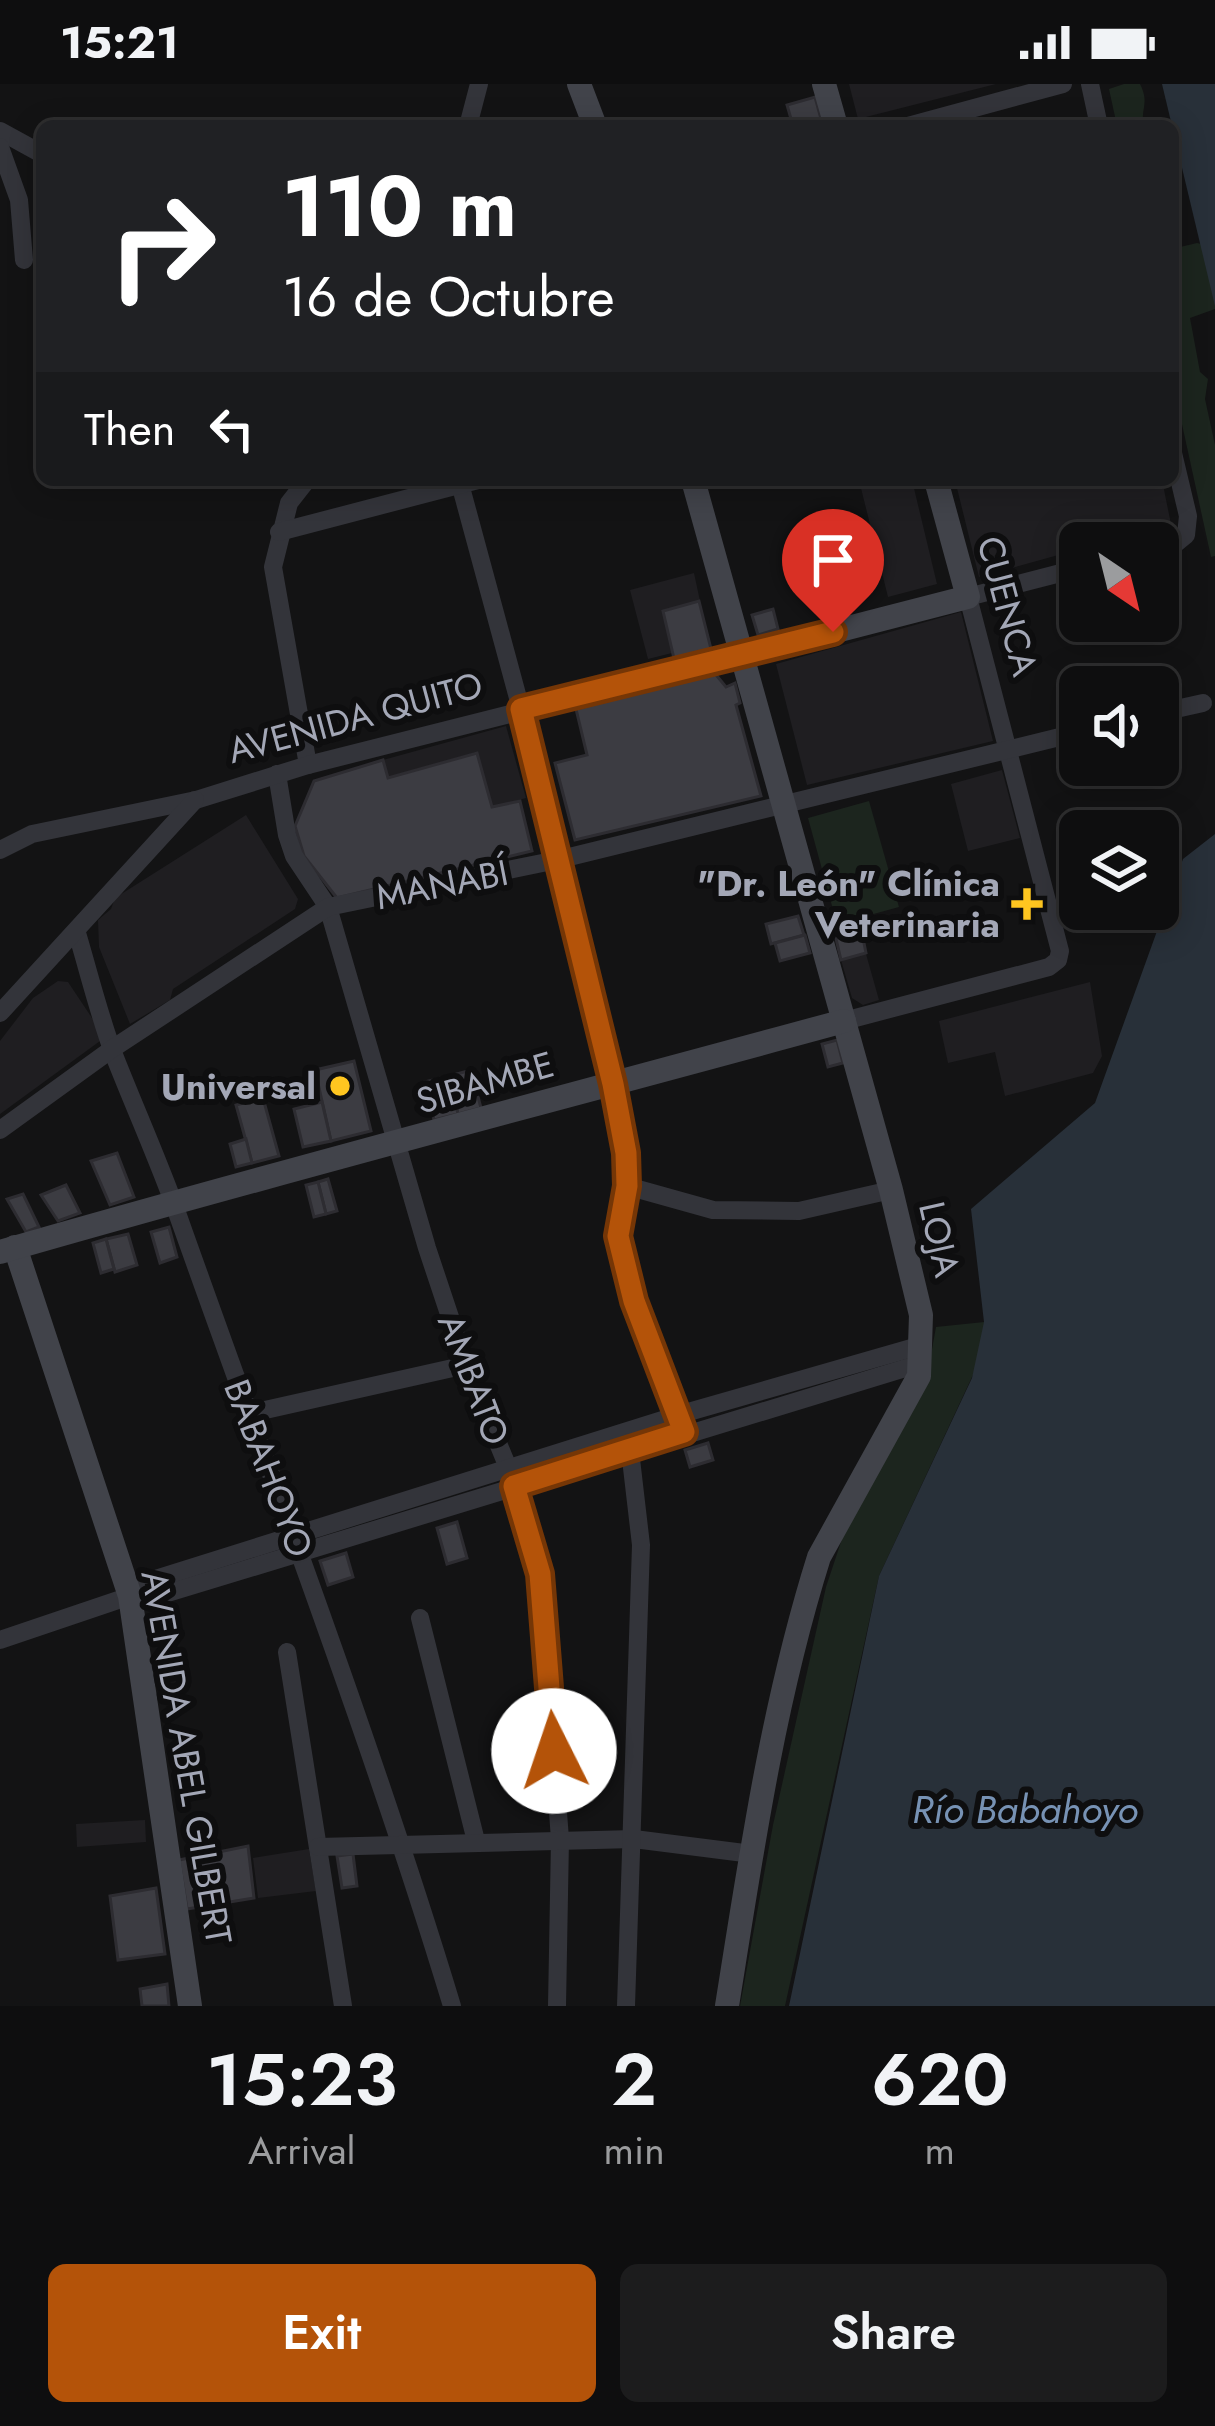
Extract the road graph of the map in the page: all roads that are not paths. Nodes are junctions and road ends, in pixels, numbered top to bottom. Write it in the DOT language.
graph roads {
  1 [pos="479,84"];
  2 [pos="579,84"];
  3 [pos="824,84"];
  4 [pos="1063,84"];
  5 [pos="1090,84"];
  6 [pos="470,120"];
  7 [pos="593,120"];
  8 [pos="834,120"];
  9 [pos="930,120"];
  10 [pos="1098,120"];
  11 [pos="0,131"];
  12 [pos="0,147"];
  13 [pos="36,151"];
  14 [pos="24,260"];
  15 [pos="1179,479"];
  16 [pos="302,486"];
  17 [pos="448,486"];
  18 [pos="467,486"];
  19 [pos="695,486"];
  20 [pos="938,486"];
  21 [pos="279,532"];
  22 [pos="1179,539"];
  23 [pos="1059,573"];
  24 [pos="968,597"];
  25 [pos="743,655"];
  26 [pos="1203,703"];
  27 [pos="1179,708"];
  28 [pos="521,709"];
  29 [pos="1059,737"];
  30 [pos="1010,748"];
  31 [pos="308,765"];
  32 [pos="277,774"];
  33 [pos="196,800"];
  34 [pos="784,805"];
  35 [pos="0,850"];
  36 [pos="557,860"];
  37 [pos="328,907"];
  38 [pos="77,933"];
  39 [pos="1058,960"];
  40 [pos="0,1013"];
  41 [pos="844,1021"];
  42 [pos="112,1049"];
  43 [pos="613,1084"];
  44 [pos="0,1130"];
  45 [pos="398,1144"];
  46 [pos="627,1186"];
  47 [pos="891,1190"];
  48 [pos="172,1200"];
  49 [pos="8,1250"];
  50 [pos="922,1354"];
  51 [pos="466,1365"];
  52 [pos="247,1414"];
  53 [pos="681,1424"];
  54 [pos="629,1441"];
  55 [pos="512,1478"];
  56 [pos="298,1544"];
  57 [pos="130,1597"];
  58 [pos="420,1618"];
  59 [pos="0,1640"];
  60 [pos="287,1652"];
  61 [pos="560,1839"];
  62 [pos="634,1839"];
  63 [pos="476,1841"];
  64 [pos="403,1843"];
  65 [pos="318,1847"];
  66 [pos="752,1854"];
  67 [pos="190,2006"];
  68 [pos="343,2006"];
  69 [pos="452,2006"];
  70 [pos="557,2006"];
  71 [pos="626,2006"];
  72 [pos="728,2006"];
  1 -- 6 [label="street"];
  2 -- 7 [label="street"];
  3 -- 8 [label="street"];
  4 -- 9 [label="street"];
  5 -- 10 [label="street"];
  11 -- 13 [label="street"];
  12 -- 14 [label="street"];
  15 -- 22 [label="street"];
  16 -- 21 [label="street"];
  17 -- 21 [label="street"];
  18 -- 28 [label="street"];
  19 -- 25 [label="street, LOJA"];
  20 -- 24 [label="street, CUENCA"];
  21 -- 31 [label="street"];
  23 -- 24 [label="street, AVENIDA QUITO"];
  24 -- 25 [label="street, AVENIDA QUITO"];
  24 -- 30 [label="street, CUENCA"];
  25 -- 28 [label="street, AVENIDA QUITO"];
  25 -- 34 [label="street, LOJA"];
  26 -- 27 [label="street"];
  28 -- 31 [label="street, AVENIDA QUITO"];
  28 -- 36 [label="street"];
  29 -- 30 [label="street, MANABÍ"];
  30 -- 34 [label="street, MANABÍ"];
  30 -- 39 [label="street, CUENCA"];
  31 -- 32 [label="street, AVENIDA QUITO"];
  32 -- 33 [label="street, AVENIDA QUITO"];
  32 -- 37 [label="street, AMBATO"];
  33 -- 35 [label="street, AVENIDA QUITO"];
  33 -- 38 [label="street"];
  34 -- 36 [label="street, MANABÍ"];
  34 -- 41 [label="street, LOJA"];
  36 -- 37 [label="street, MANABÍ"];
  36 -- 43 [label="street"];
  37 -- 42 [label="street, MANABÍ"];
  37 -- 45 [label="street, AMBATO"];
  38 -- 40 [label="street"];
  38 -- 42 [label="street, BABAHOYO"];
  39 -- 41 [label="street, SIBAMBE"];
  41 -- 43 [label="street, SIBAMBE"];
  41 -- 47 [label="street, LOJA"];
  42 -- 44 [label="street, MANABÍ"];
  42 -- 48 [label="street, BABAHOYO"];
  43 -- 45 [label="street, SIBAMBE"];
  43 -- 46 [label="street"];
  45 -- 48 [label="street, SIBAMBE"];
  45 -- 51 [label="street, AMBATO"];
  46 -- 47 [label="street"];
  46 -- 53 [label="street"];
  47 -- 50 [label="street, LOJA"];
  48 -- 49 [label="street, SIBAMBE"];
  48 -- 52 [label="street, BABAHOYO"];
  49 -- 57 [label="street, AVENIDA ABEL GILBERT"];
  50 -- 53 [label="street"];
  50 -- 66 [label="street"];
  51 -- 52 [label="street"];
  51 -- 55 [label="street, AMBATO"];
  52 -- 56 [label="street, BABAHOYO"];
  53 -- 54 [label="street"];
  54 -- 55 [label="street"];
  54 -- 62 [label="street"];
  55 -- 56 [label="street"];
  55 -- 61 [label="street, AMBATO"];
  56 -- 57 [label="street"];
  56 -- 64 [label="street, BABAHOYO"];
  57 -- 59 [label="street"];
  57 -- 67 [label="street, AVENIDA ABEL GILBERT"];
  58 -- 63 [label="street"];
  60 -- 65 [label="street"];
  61 -- 62 [label="street"];
  61 -- 63 [label="street"];
  61 -- 70 [label="street, AMBATO"];
  62 -- 66 [label="street"];
  62 -- 71 [label="street"];
  63 -- 64 [label="street"];
  64 -- 65 [label="street"];
  64 -- 69 [label="street, BABAHOYO"];
  65 -- 68 [label="street"];
  66 -- 72 [label="street"];
}
